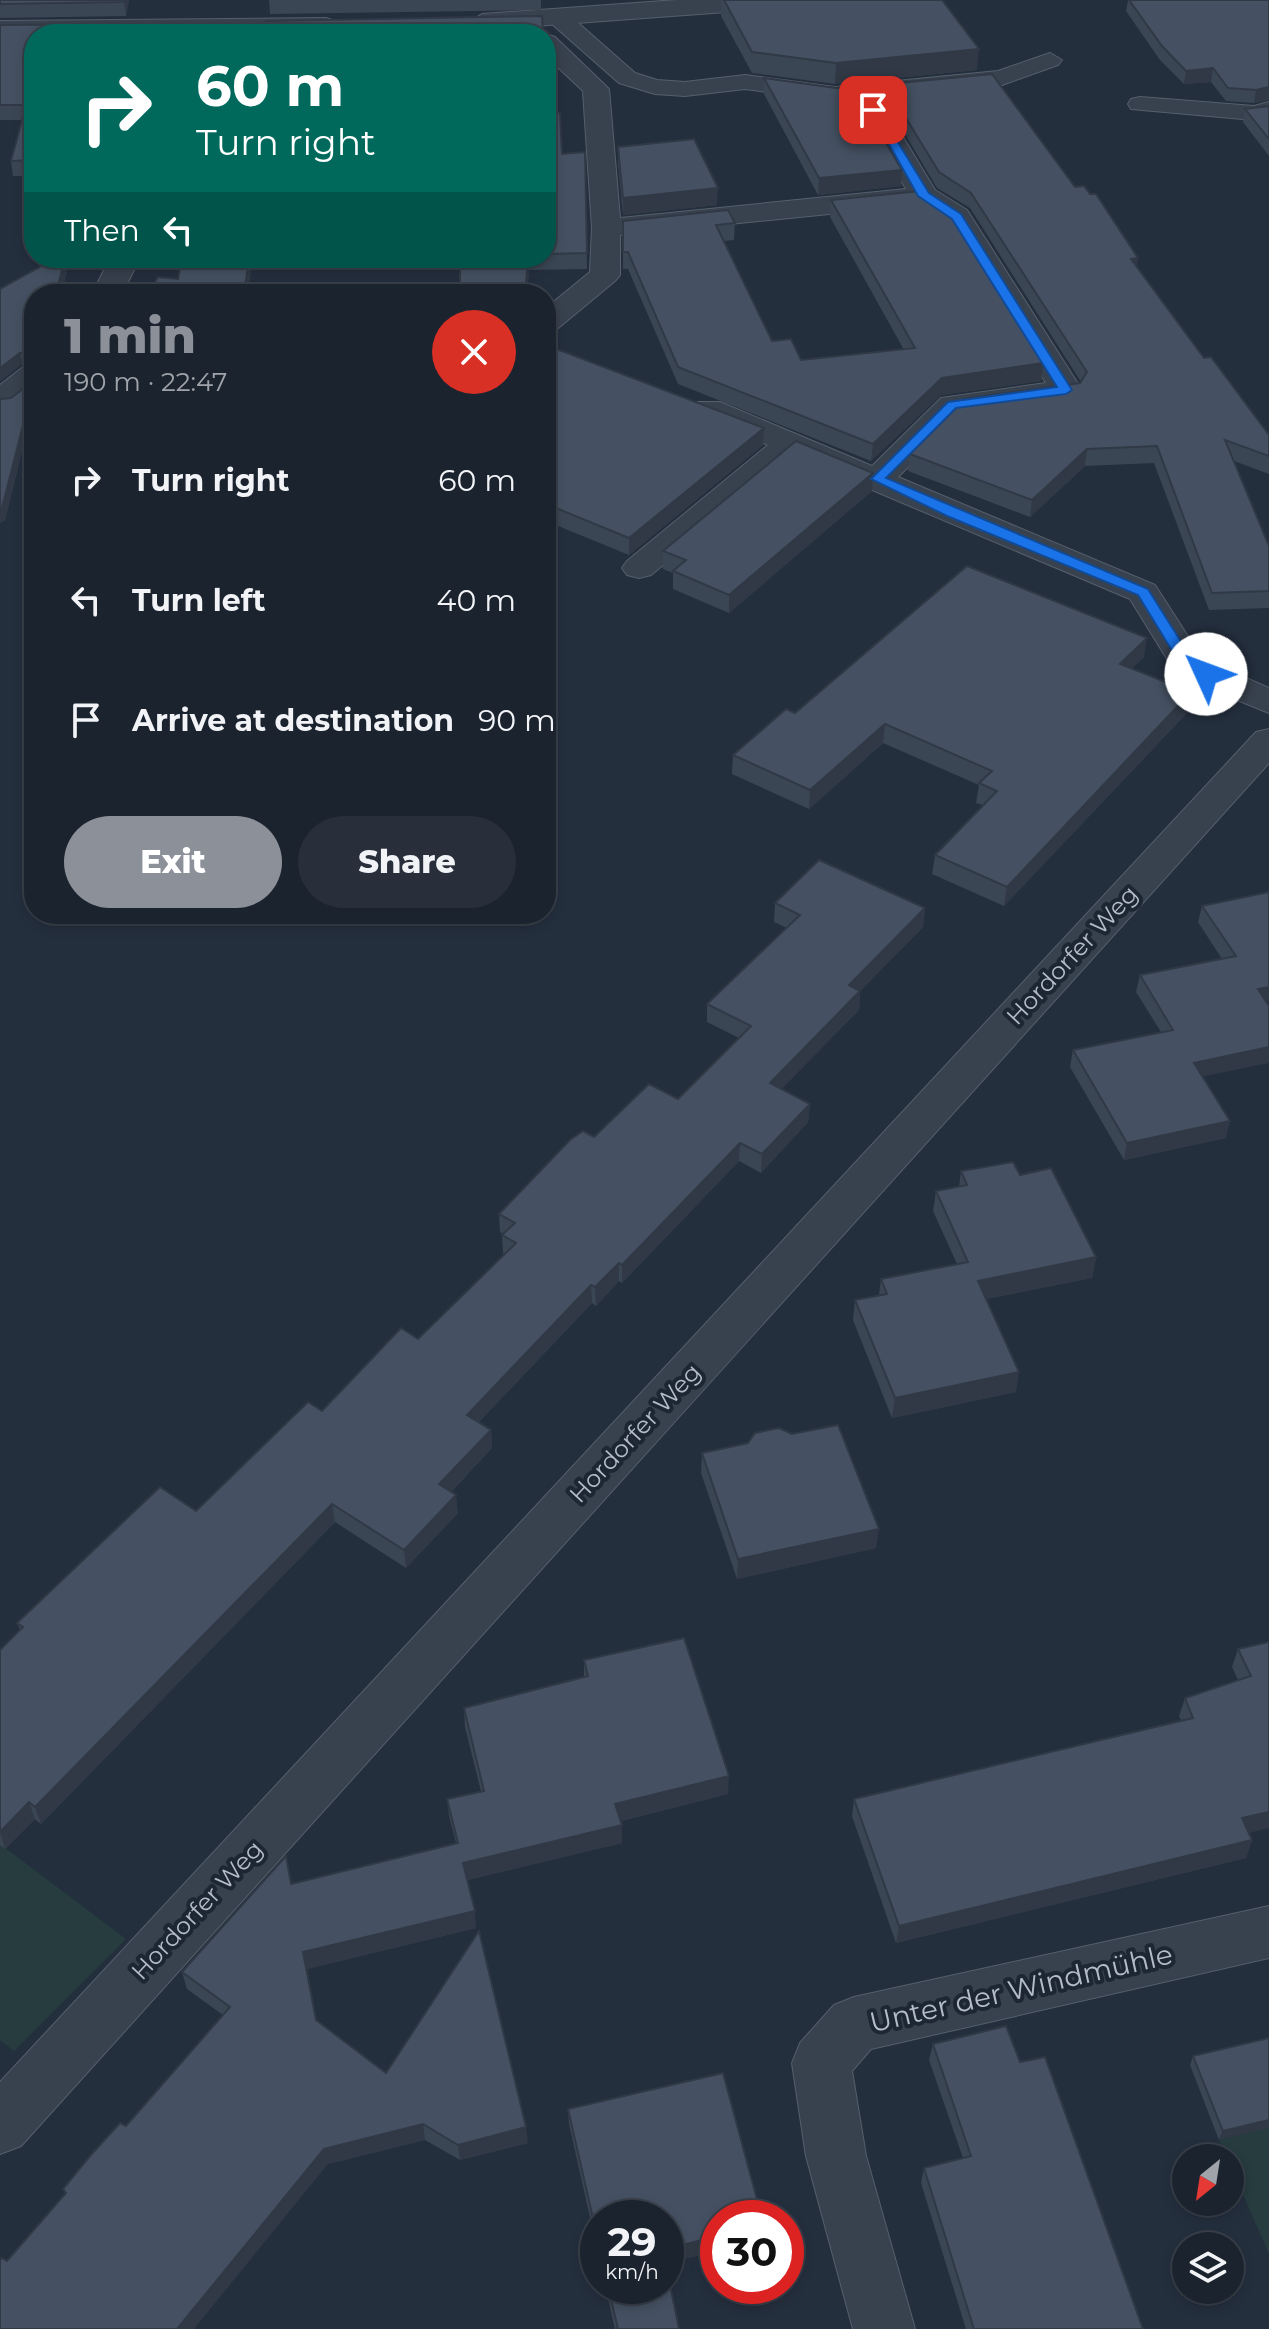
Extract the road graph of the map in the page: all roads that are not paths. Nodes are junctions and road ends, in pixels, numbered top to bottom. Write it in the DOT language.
graph roads {
  1 [pos="780,0"];
  2 [pos="463,23"];
  3 [pos="476,24"];
  4 [pos="0,29"];
  5 [pos="24,29"];
  6 [pos="556,30"];
  7 [pos="556,32"];
  8 [pos="556,34"];
  9 [pos="1050,60"];
  10 [pos="1140,104"];
  11 [pos="1269,109"];
  12 [pos="873,110"];
  13 [pos="924,196"];
  14 [pos="606,228"];
  15 [pos="556,334"];
  16 [pos="24,382"];
  17 [pos="676,397"];
  18 [pos="0,400"];
  19 [pos="792,442"];
  20 [pos="877,479"];
  21 [pos="639,568"];
  22 [pos="1269,702"];
  23 [pos="1269,740"];
  24 [pos="1269,1932"];
  25 [pos="0,2125"];
  26 [pos="884,2329"];
  1 -- 6 [label="street"];
  2 -- 3 [label="street"];
  4 -- 5 [label="street"];
  7 -- 9 [label="lane"];
  8 -- 14 [label="street"];
  10 -- 11 [label="lane"];
  12 -- 13 [label="street"];
  13 -- 14 [label="street"];
  13 -- 20 [label="street"];
  14 -- 15 [label="street"];
  16 -- 18 [label="street"];
  17 -- 19 [label="street"];
  19 -- 20 [label="street"];
  19 -- 21 [label="street"];
  20 -- 22 [label="street"];
  23 -- 25 [label="street, Hordorfer Weg"];
  24 -- 26 [label="street, Unter der Windmühle"];
}
